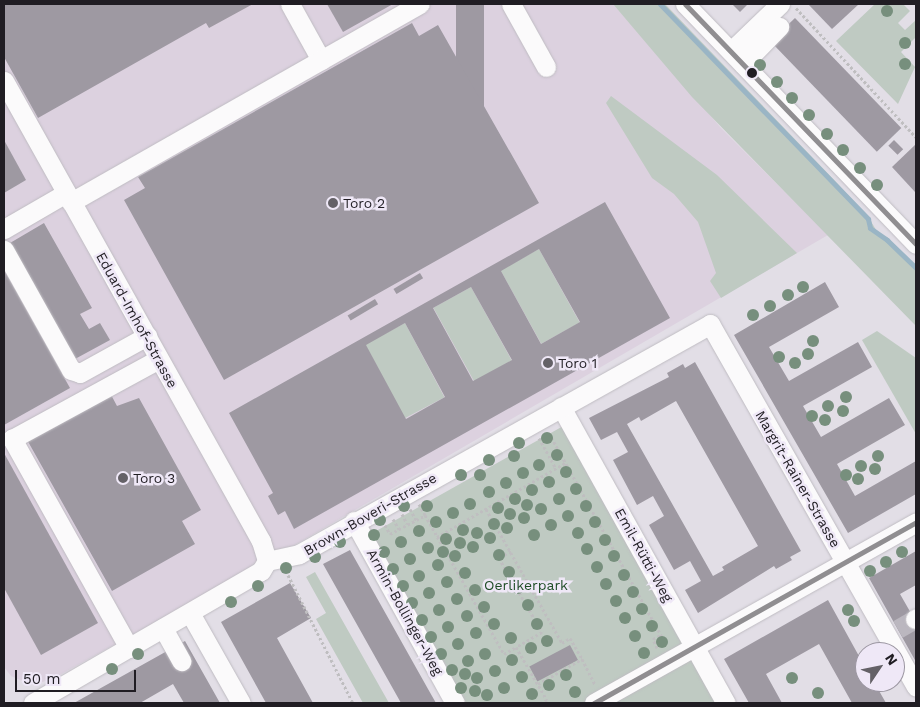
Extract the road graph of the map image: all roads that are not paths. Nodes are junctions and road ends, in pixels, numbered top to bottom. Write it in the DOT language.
graph roads {
  1 [pos="290,4"];
  2 [pos="420,4"];
  3 [pos="511,4"];
  4 [pos="685,4"];
  5 [pos="780,4"];
  6 [pos="779,27"];
  7 [pos="737,57"];
  8 [pos="321,60"];
  9 [pos="546,67"];
  10 [pos="4,81"];
  11 [pos="69,198"];
  12 [pos="4,229"];
  13 [pos="912,232"];
  14 [pos="4,250"];
  15 [pos="710,324"];
  16 [pos="146,336"];
  17 [pos="159,359"];
  18 [pos="561,406"];
  19 [pos="354,521"];
  20 [pos="916,522"];
  21 [pos="267,561"];
  22 [pos="845,562"];
  23 [pos="190,613"];
  24 [pos="163,628"];
  25 [pos="695,646"];
  26 [pos="129,648"];
  27 [pos="181,661"];
  28 [pos="916,687"];
  29 [pos="595,695"];
  30 [pos="33,703"];
  31 [pos="241,703"];
  32 [pos="456,703"];
  33 [pos="726,703"];
  1 -- 8 [label="street"];
  2 -- 8 [label="street"];
  3 -- 9 [label="street"];
  4 -- 7 [label="street"];
  5 -- 7 [label="street"];
  6 -- 7 [label="street"];
  7 -- 13 [label="street"];
  8 -- 11 [label="street"];
  10 -- 11 [label="street, Eduard-Imhof-Strasse"];
  11 -- 12 [label="street"];
  11 -- 16 [label="street, Eduard-Imhof-Strasse"];
  14 -- 16 [label="street"];
  15 -- 18 [label="street, Brown-Boveri-Strasse"];
  15 -- 22 [label="street, Margrit-Rainer-Strasse"];
  16 -- 17 [label="street, Eduard-Imhof-Strasse"];
  17 -- 21 [label="street, Eduard-Imhof-Strasse"];
  17 -- 26 [label="street"];
  18 -- 19 [label="street, Brown-Boveri-Strasse"];
  18 -- 25 [label="street, Emil-Rütti-Weg"];
  19 -- 21 [label="street, Brown-Boveri-Strasse"];
  19 -- 32 [label="street, Armin-Bollinger-Weg"];
  20 -- 22 [label="street"];
  21 -- 23 [label="street, Brown-Boveri-Strasse"];
  22 -- 25 [label="street"];
  22 -- 28 [label="street, Margrit-Rainer-Strasse"];
  23 -- 24 [label="street, Brown-Boveri-Strasse"];
  23 -- 31 [label="street"];
  24 -- 26 [label="street, Brown-Boveri-Strasse"];
  24 -- 27 [label="street"];
  25 -- 29 [label="street"];
  25 -- 33 [label="street, Emil-Rütti-Weg"];
  26 -- 30 [label="street, Brown-Boveri-Strasse"];
}
